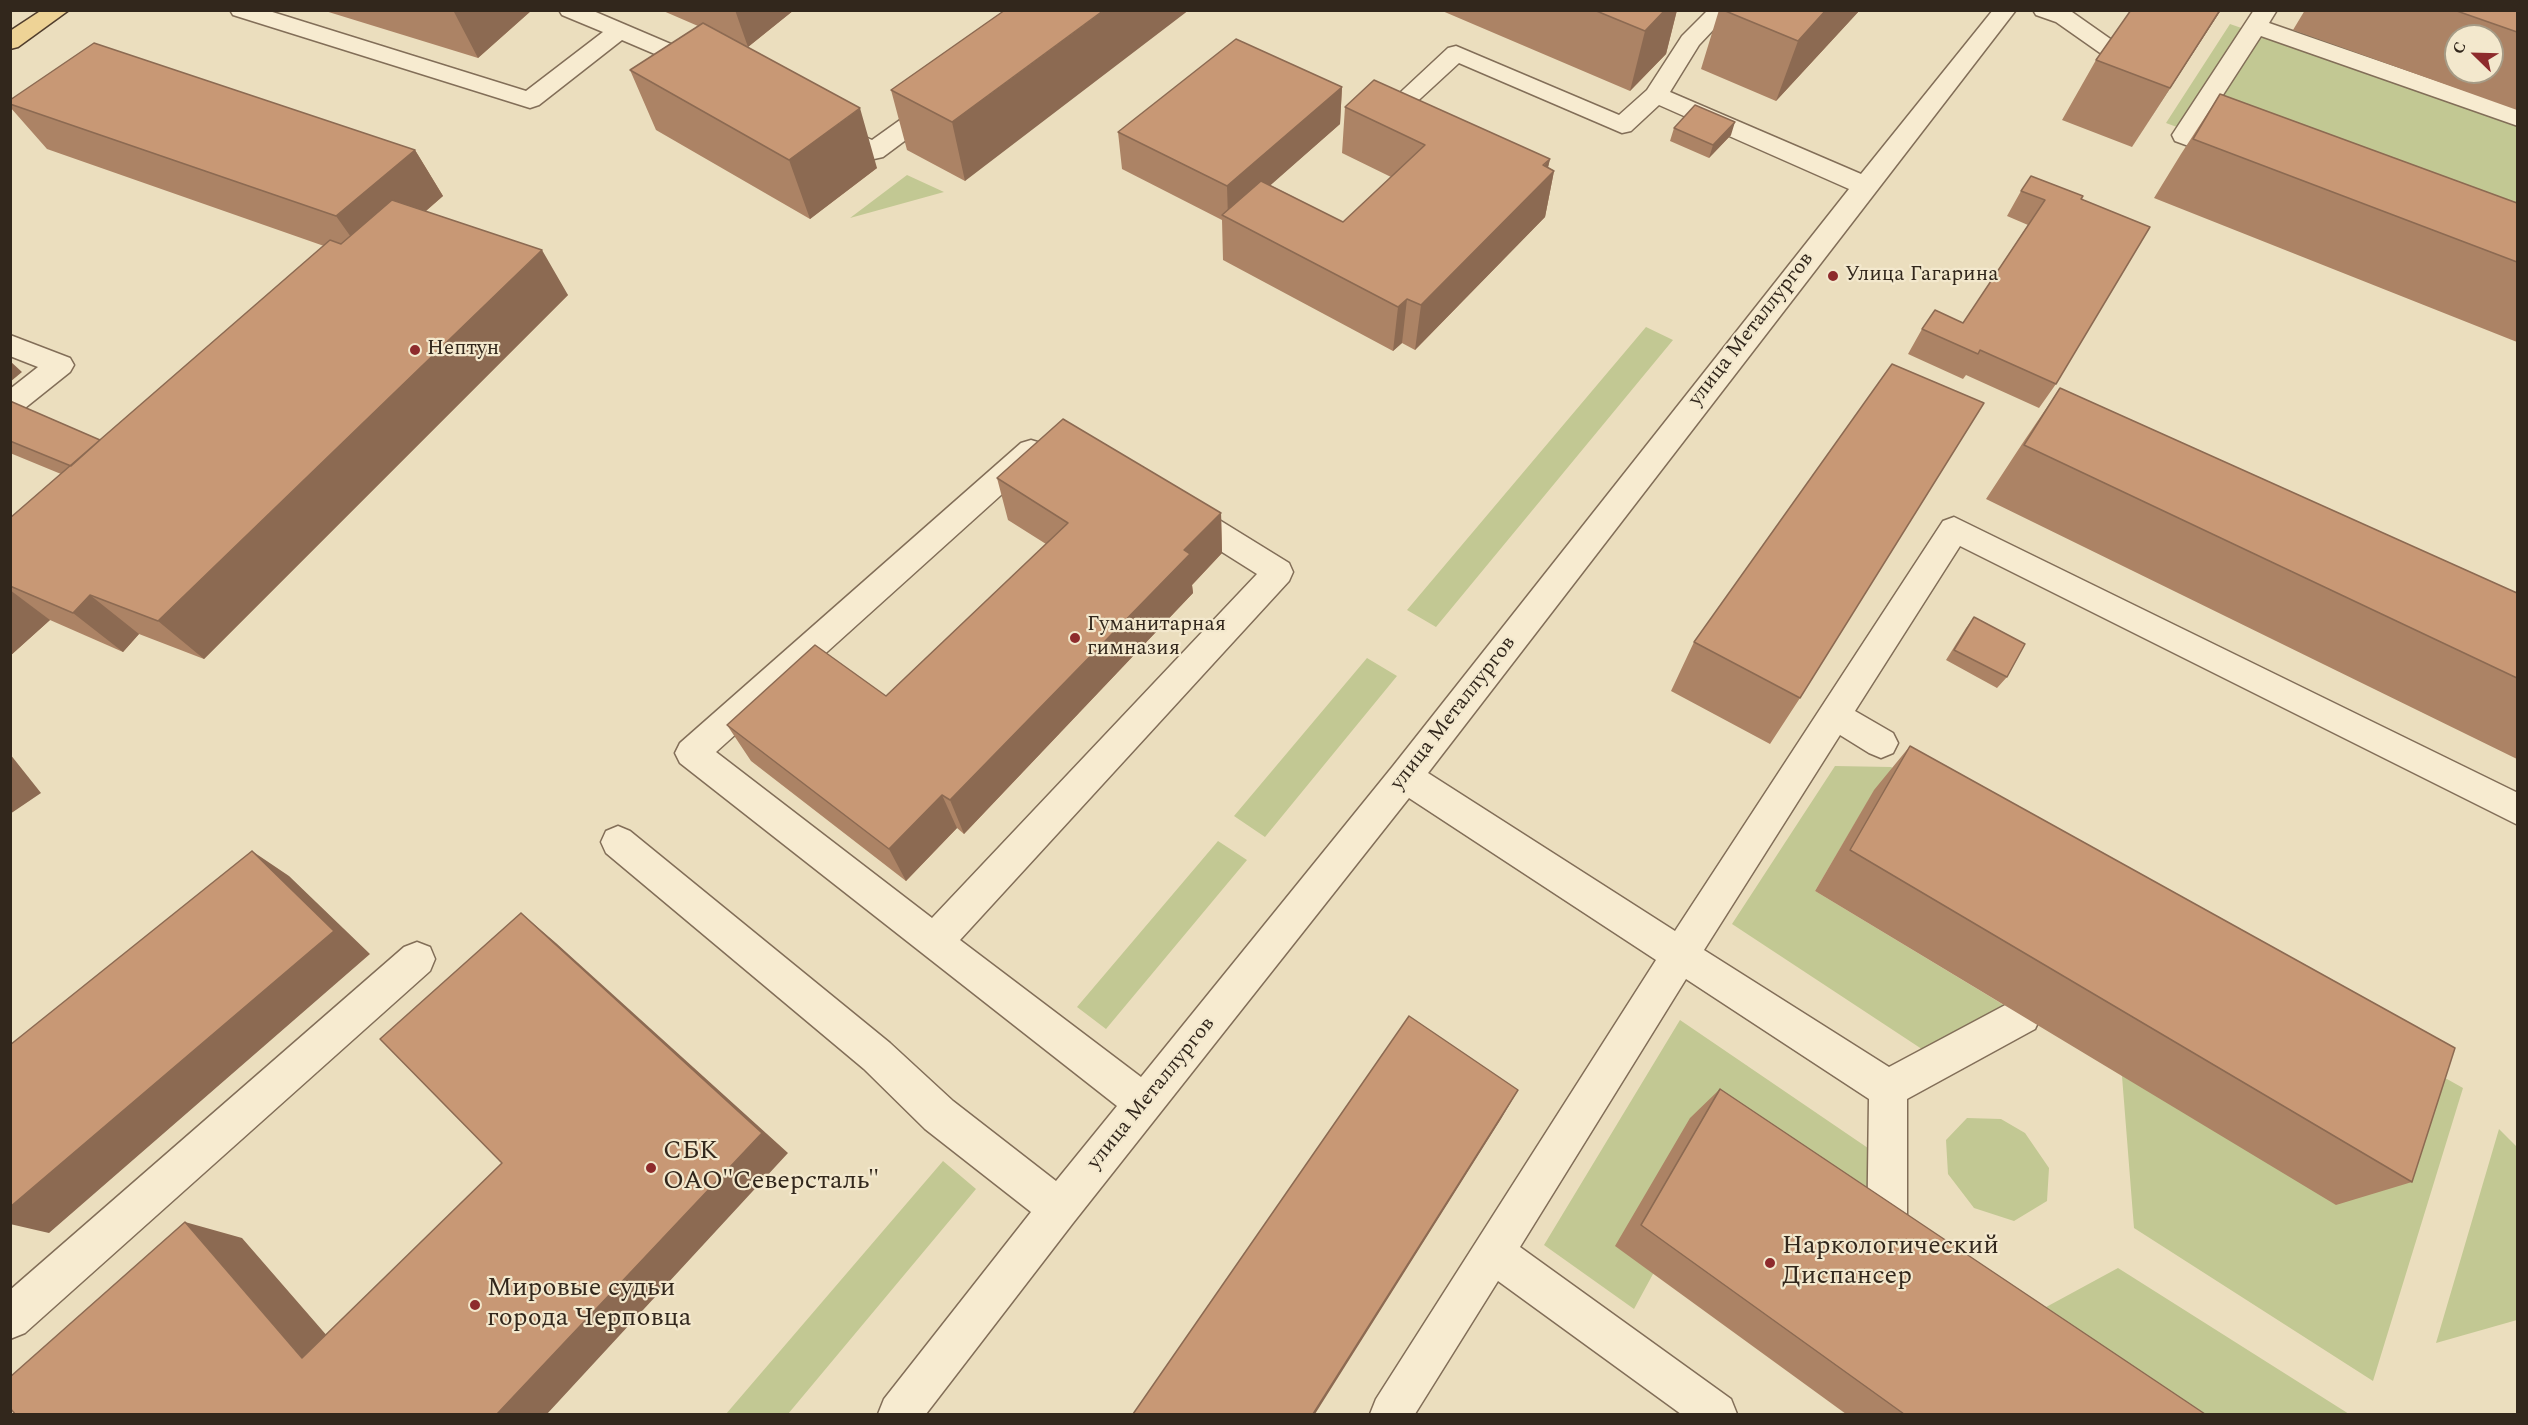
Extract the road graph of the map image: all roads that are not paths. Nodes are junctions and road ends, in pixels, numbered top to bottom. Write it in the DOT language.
graph roads {
  1 [pos="58,10"];
  2 [pos="242,10"];
  3 [pos="570,10"];
  4 [pos="1721,10"];
  5 [pos="2005,10"];
  6 [pos="2044,10"];
  7 [pos="2261,19"];
  8 [pos="619,31"];
  9 [pos="10,42"];
  10 [pos="2111,50"];
  11 [pos="723,75"];
  12 [pos="951,95"];
  13 [pos="1656,95"];
  14 [pos="1387,116"];
  15 [pos="2517,118"];
  16 [pos="814,120"];
  17 [pos="2250,160"];
  18 [pos="1865,186"];
  19 [pos="10,345"];
  20 [pos="10,405"];
  21 [pos="1053,432"];
  22 [pos="1161,499"];
  23 [pos="1834,715"];
  24 [pos="1881,743"];
  25 [pos="1405,777"];
  26 [pos="2517,810"];
  27 [pos="618,842"];
  28 [pos="935,941"];
  29 [pos="1680,955"];
  30 [pos="417,959"];
  31 [pos="2022,1016"];
  32 [pos="1888,1089"];
  33 [pos="1145,1104"];
  34 [pos="1059,1209"];
  35 [pos="1887,1252"];
  36 [pos="1494,1253"];
  37 [pos="10,1318"];
  38 [pos="899,1414"];
  39 [pos="1391,1414"];
  40 [pos="1716,1414"];
  1 -- 9 [label="main road"];
  2 -- 8 [label="street"];
  3 -- 8 [label="street"];
  4 -- 13 [label="street"];
  5 -- 18 [label="street, улица Металлургов"];
  6 -- 10 [label="street"];
  7 -- 15 [label="street"];
  7 -- 17 [label="street"];
  8 -- 11 [label="street"];
  12 -- 16 [label="street"];
  13 -- 14 [label="street"];
  13 -- 18 [label="street"];
  18 -- 25 [label="street, улица Металлургов"];
  19 -- 20 [label="street"];
  21 -- 28 [label="street"];
  22 -- 28 [label="street"];
  23 -- 24 [label="street"];
  23 -- 26 [label="street"];
  23 -- 29 [label="street"];
  25 -- 29 [label="street"];
  25 -- 33 [label="street, улица Металлургов"];
  27 -- 34 [label="street"];
  28 -- 33 [label="street"];
  29 -- 32 [label="street"];
  29 -- 36 [label="street"];
  30 -- 37 [label="street"];
  31 -- 32 [label="street"];
  32 -- 35 [label="street"];
  33 -- 34 [label="street, улица Металлургов"];
  34 -- 38 [label="street, улица Металлургов"];
  36 -- 39 [label="street"];
  36 -- 40 [label="street"];
}
